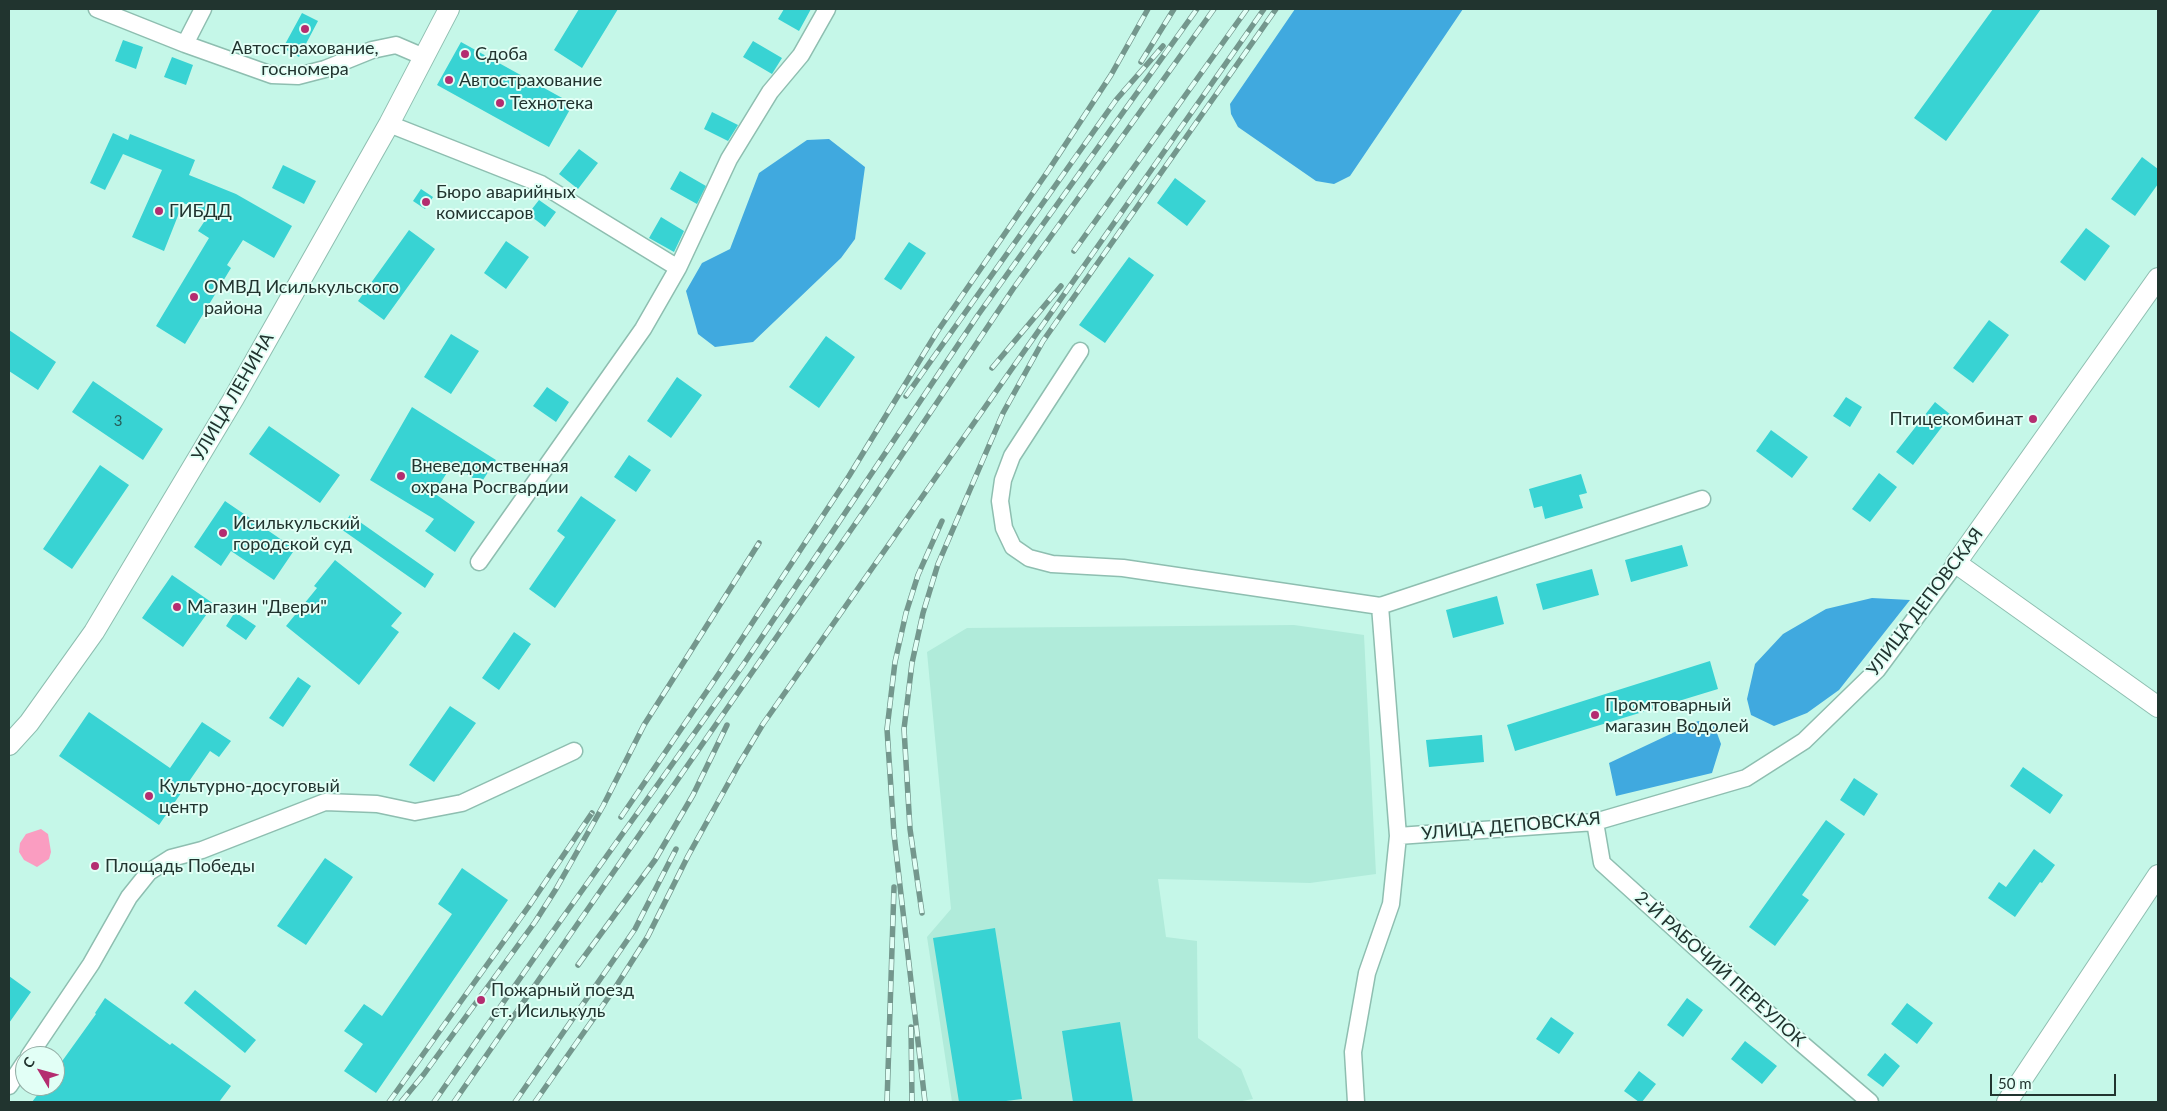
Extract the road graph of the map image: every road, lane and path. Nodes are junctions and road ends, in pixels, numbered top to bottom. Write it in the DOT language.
graph roads {
  1 [pos="97,9"];
  2 [pos="203,9"];
  3 [pos="449,9"];
  4 [pos="827,9"];
  5 [pos="185,44"];
  6 [pos="424,57"];
  7 [pos="389,124"];
  8 [pos="678,268"];
  9 [pos="2158,278"];
  10 [pos="1080,351"];
  11 [pos="1702,498"];
  12 [pos="479,562"];
  13 [pos="1956,563"];
  14 [pos="1380,606"];
  15 [pos="2158,707"];
  16 [pos="9,745"];
  17 [pos="574,751"];
  18 [pos="1595,822"];
  19 [pos="1398,836"];
  20 [pos="2158,875"];
  21 [pos="36,1046"];
  22 [pos="1356,1102"];
  23 [pos="1870,1102"];
  24 [pos="2007,1102"];
  1 -- 5 [label="street"];
  2 -- 5 [label="street"];
  3 -- 6 [label="street, УЛИЦА ЛЕНИНА"];
  4 -- 8 [label="street"];
  5 -- 6 [label="street"];
  6 -- 7 [label="street, УЛИЦА ЛЕНИНА"];
  7 -- 8 [label="street"];
  7 -- 16 [label="street, УЛИЦА ЛЕНИНА"];
  8 -- 12 [label="street"];
  9 -- 13 [label="street, УЛИЦА ДЕПОВСКАЯ"];
  10 -- 14 [label="street"];
  11 -- 14 [label="street"];
  13 -- 15 [label="street"];
  13 -- 18 [label="street, УЛИЦА ДЕПОВСКАЯ"];
  14 -- 19 [label="street"];
  17 -- 21 [label="street"];
  18 -- 19 [label="street, УЛИЦА ДЕПОВСКАЯ"];
  18 -- 23 [label="street, 2-Й РАБОЧИЙ ПЕРЕУЛОК"];
  19 -- 22 [label="street"];
  20 -- 24 [label="street"];
}
